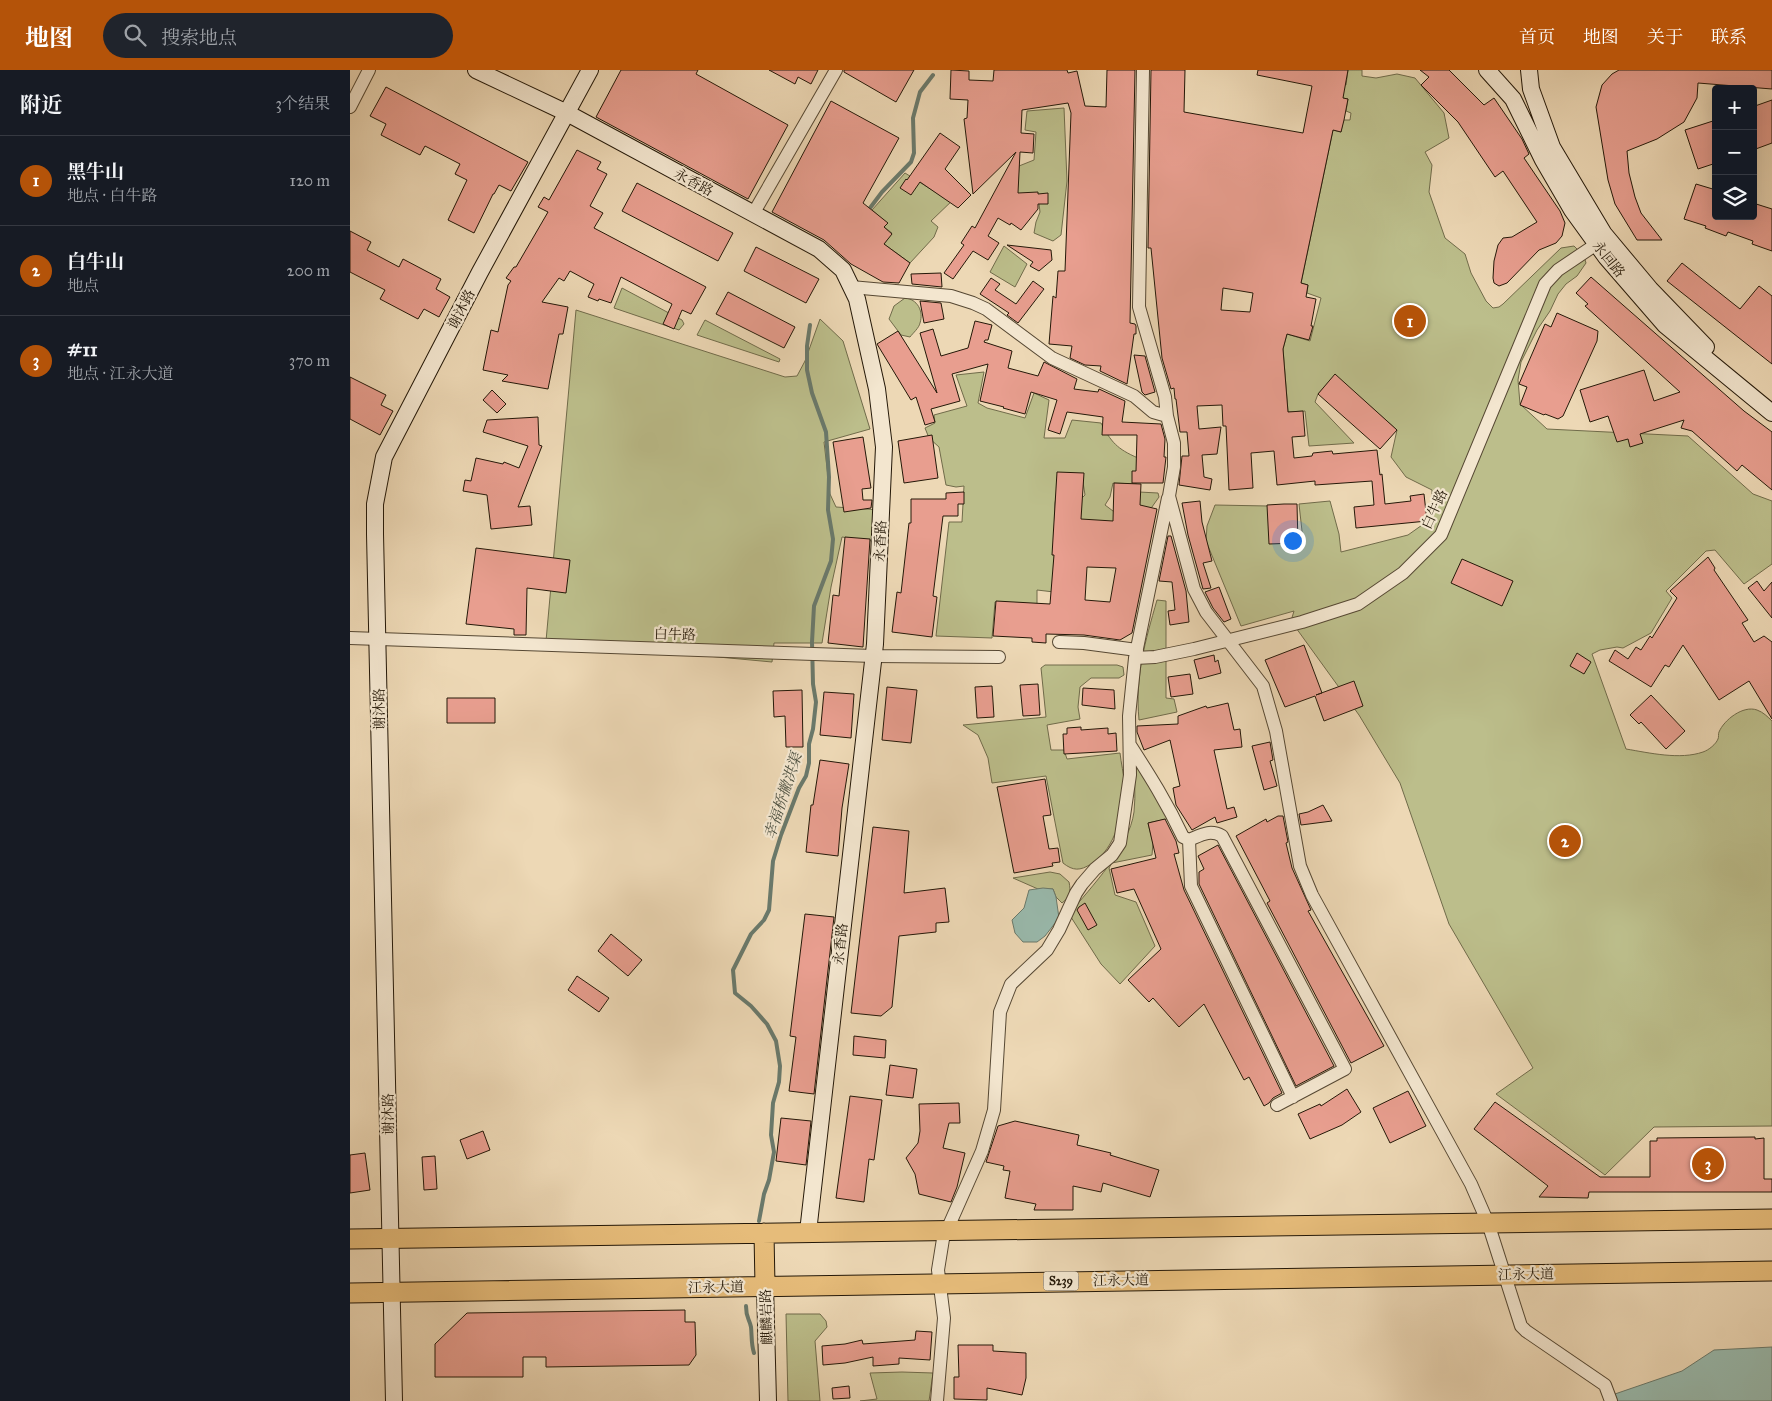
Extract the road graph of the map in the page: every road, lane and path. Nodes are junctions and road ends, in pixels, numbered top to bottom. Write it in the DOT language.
graph roads {
  1 [pos="369,70"];
  2 [pos="590,70"];
  3 [pos="836,70"];
  4 [pos="1143,70"];
  5 [pos="1487,70"];
  6 [pos="1522,70"];
  7 [pos="1530,70"];
  8 [pos="478,71"];
  9 [pos="350,107"];
  10 [pos="567,113"];
  11 [pos="1530,134"];
  12 [pos="753,214"];
  13 [pos="1601,240"];
  14 [pos="851,287"];
  15 [pos="1772,400"];
  16 [pos="1772,413"];
  17 [pos="1167,416"];
  18 [pos="1169,496"];
  19 [pos="350,638"];
  20 [pos="377,639"];
  21 [pos="1228,640"];
  22 [pos="1059,642"];
  23 [pos="1136,654"];
  24 [pos="873,656"];
  25 [pos="999,657"];
  26 [pos="1129,744"];
  27 [pos="1189,840"];
  28 [pos="1293,1096"];
  29 [pos="1277,1105"];
  30 [pos="1772,1219"];
  31 [pos="1488,1223"];
  32 [pos="948,1230"];
  33 [pos="808,1232"];
  34 [pos="764,1233"];
  35 [pos="391,1238"];
  36 [pos="350,1239"];
  37 [pos="1772,1271"];
  38 [pos="1504,1274"];
  39 [pos="940,1283"];
  40 [pos="765,1286"];
  41 [pos="392,1292"];
  42 [pos="350,1293"];
  43 [pos="394,1401"];
  44 [pos="768,1401"];
  45 [pos="937,1401"];
  46 [pos="1611,1401"];
  1 -- 9 [label="street"];
  2 -- 10 [label="main road, 谢沐路"];
  3 -- 12 [label="street"];
  4 -- 17 [label="street"];
  5 -- 11 [label="main road, 永回路"];
  6 -- 11 [label="main road"];
  7 -- 13 [label="main road, 永回路"];
  8 -- 10 [label="main road, 永香路"];
  10 -- 12 [label="main road, 永香路"];
  10 -- 20 [label="main road, 谢沐路"];
  11 -- 13 [label="main road, 永回路"];
  12 -- 14 [label="main road, 永香路"];
  13 -- 15 [label="main road, 永回路"];
  13 -- 16 [label="main road, 永回路"];
  13 -- 21 [label="street, 白牛路"];
  14 -- 17 [label="street"];
  14 -- 24 [label="main road, 永香路"];
  17 -- 18 [label="street"];
  18 -- 21 [label="street"];
  18 -- 23 [label="street"];
  19 -- 20 [label="street, 白牛路"];
  20 -- 24 [label="street, 白牛路"];
  20 -- 35 [label="main road, 谢沐路"];
  21 -- 23 [label="street, 白牛路"];
  21 -- 31 [label="street"];
  22 -- 23 [label="street, 白牛路"];
  23 -- 26 [label="street"];
  24 -- 25 [label="street, 白牛路"];
  24 -- 33 [label="main road, 永香路"];
  26 -- 27 [label="street"];
  26 -- 32 [label="street"];
  27 -- 28 [label="street"];
  27 -- 28 [label="street"];
  28 -- 29 [label="street"];
  30 -- 31 [label="main road"];
  31 -- 32 [label="main road"];
  31 -- 38 [label="street"];
  32 -- 33 [label="main road"];
  32 -- 39 [label="street"];
  33 -- 34 [label="main road"];
  34 -- 35 [label="main road"];
  34 -- 40 [label="main road, 麒麟岩路"];
  35 -- 36 [label="main road"];
  35 -- 41 [label="main road, 谢沐路"];
  37 -- 38 [label="main road, 江永大道 / S239"];
  38 -- 39 [label="main road, 江永大道 / S239"];
  38 -- 46 [label="street"];
  39 -- 40 [label="main road, 江永大道 / S239"];
  39 -- 45 [label="street"];
  40 -- 41 [label="main road, 江永大道 / S239"];
  40 -- 44 [label="main road, 麒麟岩路"];
  41 -- 42 [label="main road, 江永大道 / S239"];
  41 -- 43 [label="main road, 谢沐路"];
}
